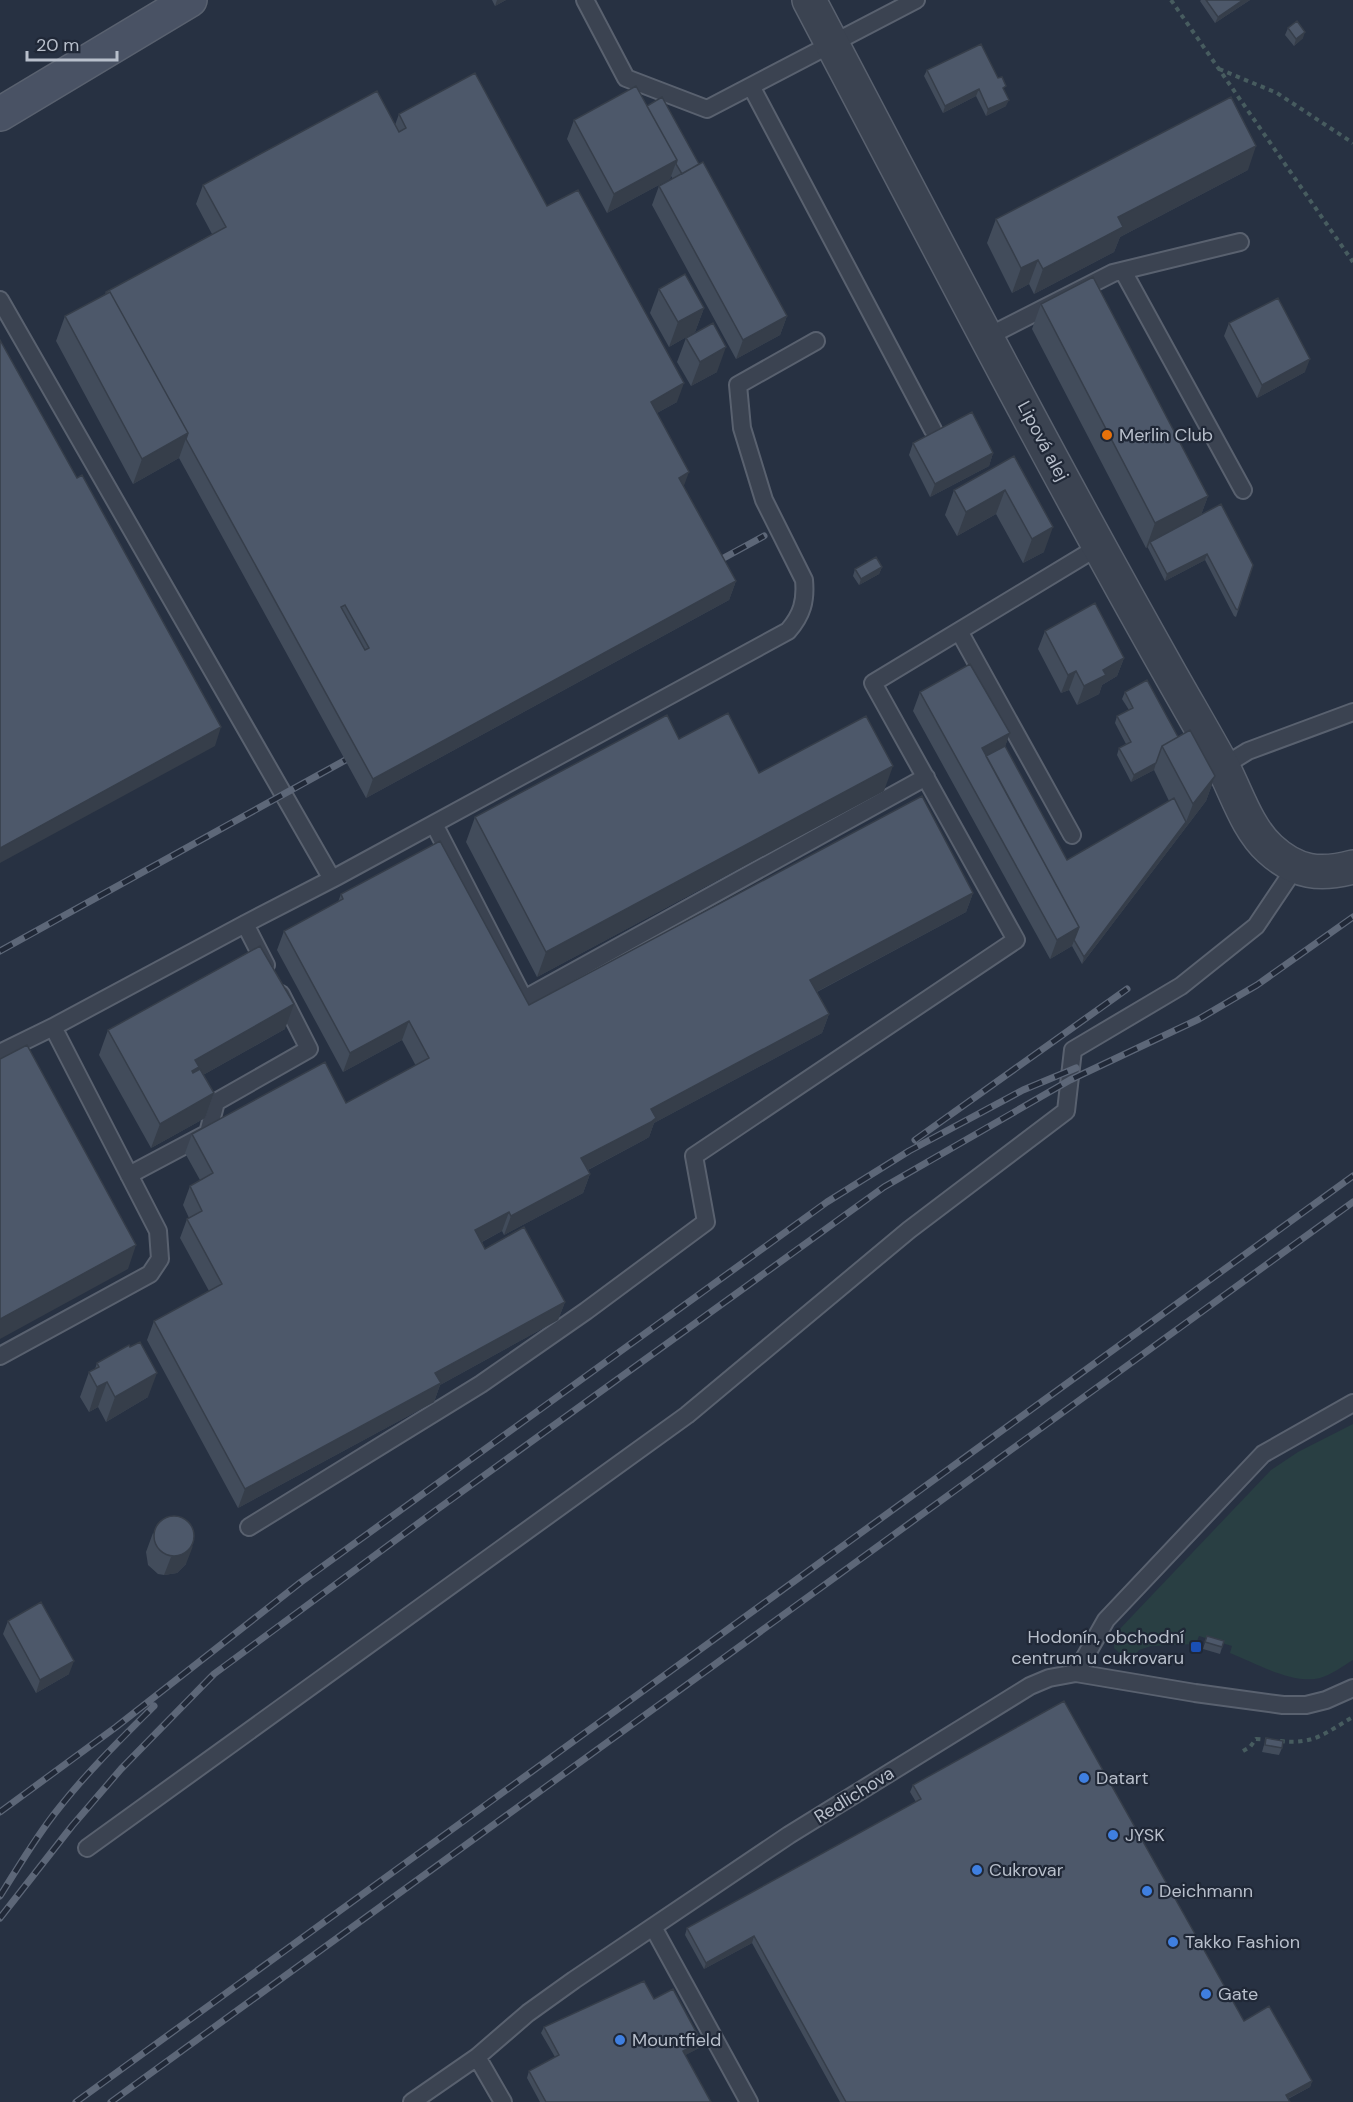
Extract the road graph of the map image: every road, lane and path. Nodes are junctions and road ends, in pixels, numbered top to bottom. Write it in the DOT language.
graph roads {
  1 [pos="190,0"];
  2 [pos="585,0"];
  3 [pos="809,0"];
  4 [pos="916,0"];
  5 [pos="1171,0"];
  6 [pos="832,44"];
  7 [pos="1219,69"];
  8 [pos="751,86"];
  9 [pos="0,114"];
  10 [pos="1353,143"];
  11 [pos="1240,243"];
  12 [pos="1353,262"];
  13 [pos="1123,271"];
  14 [pos="0,300"];
  15 [pos="987,337"];
  16 [pos="816,341"];
  17 [pos="933,430"];
  18 [pos="1243,490"];
  19 [pos="1098,547"];
  20 [pos="959,631"];
  21 [pos="1353,712"];
  22 [pos="1222,767"];
  23 [pos="926,777"];
  24 [pos="434,824"];
  25 [pos="1072,835"];
  26 [pos="1353,867"];
  27 [pos="1295,868"];
  28 [pos="332,879"];
  29 [pos="245,924"];
  30 [pos="53,1027"];
  31 [pos="0,1053"];
  32 [pos="129,1175"];
  33 [pos="0,1356"];
  34 [pos="1353,1403"];
  35 [pos="249,1527"];
  36 [pos="1076,1673"];
  37 [pos="1353,1688"];
  38 [pos="1353,1717"];
  39 [pos="1243,1751"];
  40 [pos="87,1848"];
  41 [pos="653,1927"];
  42 [pos="477,2056"];
  43 [pos="412,2102"];
  44 [pos="503,2102"];
  45 [pos="749,2102"];
  1 -- 9 [label="street"];
  2 -- 8 [label="lane"];
  3 -- 6 [label="street, Lipová alej"];
  4 -- 6 [label="lane"];
  5 -- 7 [label="path"];
  6 -- 8 [label="lane"];
  6 -- 15 [label="street, Lipová alej"];
  7 -- 10 [label="path"];
  7 -- 12 [label="path"];
  8 -- 17 [label="lane"];
  11 -- 13 [label="lane"];
  13 -- 15 [label="lane"];
  13 -- 18 [label="lane"];
  14 -- 28 [label="lane"];
  15 -- 19 [label="street, Lipová alej"];
  16 -- 24 [label="lane"];
  19 -- 20 [label="lane"];
  19 -- 22 [label="street, Lipová alej"];
  20 -- 23 [label="lane"];
  20 -- 25 [label="lane"];
  21 -- 22 [label="lane"];
  22 -- 27 [label="street, Lipová alej"];
  23 -- 24 [label="lane"];
  23 -- 35 [label="lane"];
  24 -- 28 [label="lane"];
  26 -- 27 [label="street"];
  27 -- 40 [label="lane"];
  28 -- 29 [label="lane"];
  29 -- 30 [label="lane"];
  29 -- 32 [label="lane"];
  30 -- 31 [label="lane"];
  30 -- 32 [label="lane"];
  32 -- 33 [label="lane"];
  34 -- 36 [label="lane"];
  36 -- 37 [label="lane, Redlichova"];
  36 -- 41 [label="lane, Redlichova"];
  38 -- 39 [label="path"];
  41 -- 42 [label="lane, Redlichova"];
  41 -- 45 [label="lane"];
  42 -- 43 [label="lane, Redlichova"];
  42 -- 44 [label="lane"];
}
